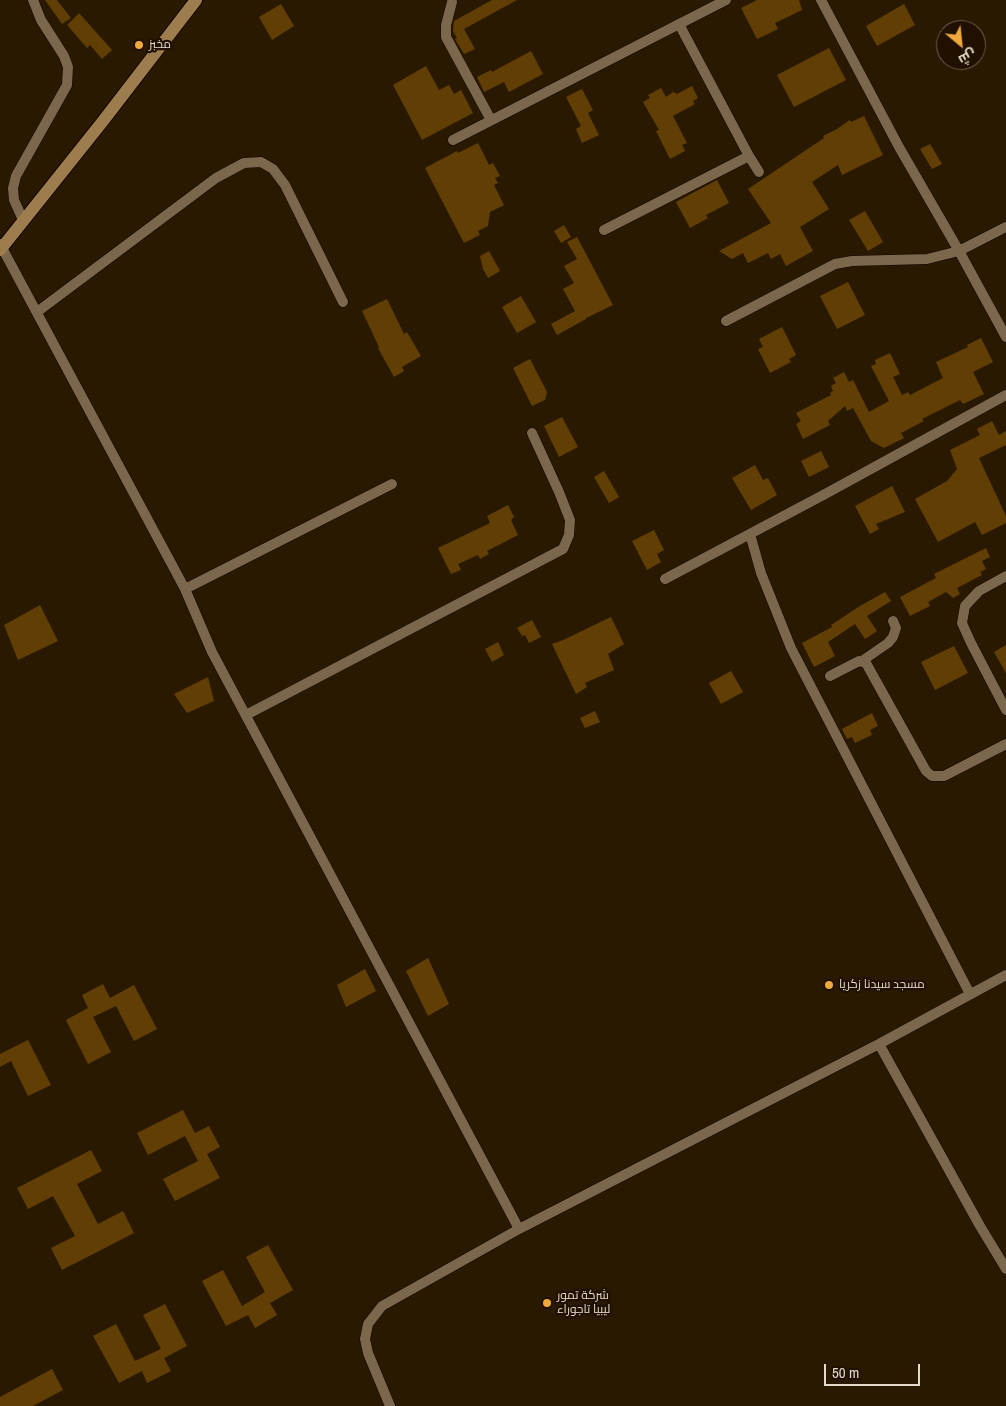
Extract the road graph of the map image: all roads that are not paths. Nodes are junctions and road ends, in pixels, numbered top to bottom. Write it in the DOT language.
graph roads {
  1 [pos="33,0"];
  2 [pos="196,0"];
  3 [pos="726,0"];
  4 [pos="821,0"];
  5 [pos="452,2"];
  6 [pos="679,24"];
  7 [pos="491,120"];
  8 [pos="453,140"];
  9 [pos="749,156"];
  10 [pos="759,172"];
  11 [pos="23,220"];
  12 [pos="1006,227"];
  13 [pos="604,230"];
  14 [pos="1,247"];
  15 [pos="959,251"];
  16 [pos="343,302"];
  17 [pos="37,312"];
  18 [pos="726,320"];
  19 [pos="1006,337"];
  20 [pos="1006,395"];
  21 [pos="532,433"];
  22 [pos="392,484"];
  23 [pos="750,534"];
  24 [pos="1006,576"];
  25 [pos="665,579"];
  26 [pos="185,589"];
  27 [pos="893,621"];
  28 [pos="862,660"];
  29 [pos="830,676"];
  30 [pos="1006,710"];
  31 [pos="246,715"];
  32 [pos="1006,744"];
  33 [pos="1006,975"];
  34 [pos="970,994"];
  35 [pos="879,1044"];
  36 [pos="519,1229"];
  37 [pos="1006,1269"];
  38 [pos="390,1406"];
  1 -- 11 [label="street"];
  2 -- 11 [label="street"];
  3 -- 6 [label="street"];
  4 -- 15 [label="street"];
  5 -- 7 [label="street"];
  6 -- 7 [label="street"];
  6 -- 9 [label="street"];
  7 -- 8 [label="street"];
  9 -- 10 [label="street"];
  9 -- 13 [label="street"];
  11 -- 14 [label="street"];
  12 -- 15 [label="street"];
  14 -- 17 [label="street"];
  15 -- 18 [label="street"];
  15 -- 19 [label="street"];
  16 -- 17 [label="street"];
  17 -- 26 [label="street"];
  20 -- 23 [label="street"];
  21 -- 31 [label="street"];
  22 -- 26 [label="street"];
  23 -- 25 [label="street"];
  23 -- 34 [label="street"];
  24 -- 30 [label="street"];
  26 -- 31 [label="street"];
  27 -- 28 [label="street"];
  28 -- 29 [label="street"];
  28 -- 32 [label="street"];
  31 -- 36 [label="street"];
  33 -- 34 [label="street"];
  34 -- 35 [label="street"];
  35 -- 36 [label="street"];
  35 -- 37 [label="street"];
  36 -- 38 [label="street"];
}
